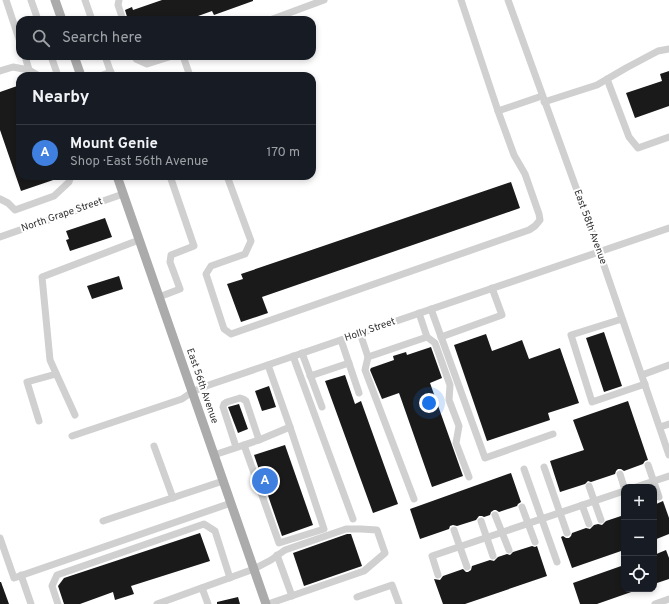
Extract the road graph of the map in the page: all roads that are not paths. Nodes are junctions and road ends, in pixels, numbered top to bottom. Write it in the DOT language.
graph roads {
  1 [pos="6,0"];
  2 [pos="31,0"];
  3 [pos="55,0"];
  4 [pos="85,0"];
  5 [pos="119,0"];
  6 [pos="322,0"];
  7 [pos="461,0"];
  8 [pos="508,0"];
  9 [pos="37,16"];
  10 [pos="61,16"];
  11 [pos="91,16"];
  12 [pos="122,16"];
  13 [pos="280,16"];
  14 [pos="16,30"];
  15 [pos="669,49"];
  16 [pos="26,60"];
  17 [pos="52,60"];
  18 [pos="75,60"];
  19 [pos="107,60"];
  20 [pos="138,60"];
  21 [pos="160,60"];
  22 [pos="184,60"];
  23 [pos="29,70"];
  24 [pos="0,71"];
  25 [pos="32,72"];
  26 [pos="57,72"];
  27 [pos="80,72"];
  28 [pos="111,72"];
  29 [pos="189,72"];
  30 [pos="607,79"];
  31 [pos="543,99"];
  32 [pos="498,111"];
  33 [pos="669,137"];
  34 [pos="70,180"];
  35 [pos="118,180"];
  36 [pos="171,180"];
  37 [pos="228,180"];
  38 [pos="123,194"];
  39 [pos="0,199"];
  40 [pos="669,228"];
  41 [pos="0,237"];
  42 [pos="139,240"];
  43 [pos="599,251"];
  44 [pos="492,288"];
  45 [pos="159,297"];
  46 [pos="431,309"];
  47 [pos="420,313"];
  48 [pos="622,319"];
  49 [pos="360,334"];
  50 [pos="428,337"];
  51 [pos="442,337"];
  52 [pos="341,340"];
  53 [pos="302,353"];
  54 [pos="293,356"];
  55 [pos="368,357"];
  56 [pos="349,363"];
  57 [pos="268,365"];
  58 [pos="669,365"];
  59 [pos="56,374"];
  60 [pos="642,375"];
  61 [pos="310,376"];
  62 [pos="645,384"];
  63 [pos="192,392"];
  64 [pos="359,393"];
  65 [pos="322,407"];
  66 [pos="75,415"];
  67 [pos="39,421"];
  68 [pos="669,424"];
  69 [pos="290,428"];
  70 [pos="660,428"];
  71 [pos="553,434"];
  72 [pos="72,436"];
  73 [pos="259,440"];
  74 [pos="244,445"];
  75 [pos="154,446"];
  76 [pos="236,447"];
  77 [pos="214,455"];
  78 [pos="669,455"];
  79 [pos="648,465"];
  80 [pos="544,467"];
  81 [pos="524,469"];
  82 [pos="620,474"];
  83 [pos="669,476"];
  84 [pos="469,477"];
  85 [pos="223,481"];
  86 [pos="654,481"];
  87 [pos="623,484"];
  88 [pos="645,484"];
  89 [pos="589,486"];
  90 [pos="621,492"];
  91 [pos="659,497"];
  92 [pos="173,498"];
  93 [pos="414,499"];
  94 [pos="594,501"];
  95 [pos="231,503"];
  96 [pos="582,505"];
  97 [pos="522,507"];
  98 [pos="560,513"];
  99 [pos="496,515"];
  100 [pos="353,519"];
  101 [pos="542,519"];
  102 [pos="601,520"];
  103 [pos="103,522"];
  104 [pos="481,522"];
  105 [pos="528,524"];
  106 [pos="589,524"];
  107 [pos="454,530"];
  108 [pos="502,533"];
  109 [pos="567,533"];
  110 [pos="0,538"];
  111 [pos="486,538"];
  112 [pos="535,542"];
  113 [pos="460,547"];
  114 [pos="509,550"];
  115 [pos="277,555"];
  116 [pos="493,556"];
  117 [pos="557,562"];
  118 [pos="467,567"];
  119 [pos="254,569"];
  120 [pos="21,575"];
  121 [pos="438,575"];
  122 [pos="230,578"];
  123 [pos="202,588"];
  124 [pos="292,596"];
  125 [pos="357,597"];
  126 [pos="669,599"];
  127 [pos="31,604"];
  128 [pos="58,604"];
  129 [pos="157,604"];
  130 [pos="208,604"];
  131 [pos="267,604"];
  132 [pos="399,604"];
  133 [pos="655,604"];
  1 -- 14 [label="street"];
  2 -- 9 [label="street"];
  3 -- 10 [label="main road"];
  4 -- 11 [label="street"];
  5 -- 12 [label="street"];
  6 -- 13 [label="street"];
  7 -- 32 [label="street"];
  8 -- 31 [label="street, East 58th Avenue"];
  15 -- 30 [label="street"];
  16 -- 23 [label="street"];
  17 -- 26 [label="street"];
  18 -- 27 [label="main road"];
  19 -- 28 [label="street"];
  20 -- 21 [label="street"];
  22 -- 29 [label="street"];
  23 -- 24 [label="street"];
  23 -- 25 [label="street"];
  30 -- 31 [label="street"];
  30 -- 33 [label="street"];
  31 -- 32 [label="street"];
  31 -- 43 [label="street, East 58th Avenue"];
  32 -- 37 [label="street"];
  34 -- 39 [label="street"];
  35 -- 38 [label="main road, East 56th Avenue"];
  36 -- 45 [label="street"];
  38 -- 41 [label="street, North Grape Street"];
  38 -- 42 [label="main road, East 56th Avenue"];
  40 -- 43 [label="street, Holly Street"];
  42 -- 45 [label="main road, East 56th Avenue"];
  42 -- 59 [label="street"];
  43 -- 44 [label="street, Holly Street"];
  43 -- 48 [label="street, East 58th Avenue"];
  44 -- 46 [label="street, Holly Street"];
  44 -- 51 [label="street"];
  45 -- 63 [label="main road, East 56th Avenue"];
  46 -- 47 [label="street, Holly Street"];
  46 -- 51 [label="street"];
  47 -- 49 [label="street, Holly Street"];
  47 -- 50 [label="street"];
  48 -- 60 [label="street, East 58th Avenue"];
  48 -- 62 [label="street"];
  49 -- 52 [label="street, Holly Street"];
  49 -- 55 [label="street"];
  50 -- 55 [label="street"];
  50 -- 84 [label="street"];
  51 -- 71 [label="street"];
  52 -- 53 [label="street, Holly Street"];
  52 -- 56 [label="street"];
  53 -- 54 [label="street, Holly Street"];
  53 -- 61 [label="street"];
  54 -- 57 [label="street, Holly Street"];
  54 -- 100 [label="street"];
  55 -- 93 [label="street"];
  56 -- 61 [label="street"];
  56 -- 64 [label="street"];
  57 -- 63 [label="street, Holly Street"];
  57 -- 69 [label="street"];
  58 -- 60 [label="street"];
  59 -- 66 [label="street"];
  59 -- 67 [label="street"];
  60 -- 62 [label="street, East 58th Avenue"];
  61 -- 65 [label="street"];
  62 -- 70 [label="street, East 58th Avenue"];
  63 -- 72 [label="street, Holly Street"];
  63 -- 77 [label="main road, East 56th Avenue"];
  68 -- 70 [label="street"];
  69 -- 73 [label="street"];
  69 -- 74 [label="street"];
  70 -- 78 [label="street, East 58th Avenue"];
  73 -- 74 [label="street"];
  73 -- 76 [label="street"];
  74 -- 76 [label="street"];
  75 -- 92 [label="street"];
  76 -- 77 [label="street"];
  77 -- 85 [label="main road, East 56th Avenue"];
  79 -- 86 [label="street"];
  80 -- 98 [label="street"];
  81 -- 101 [label="street"];
  82 -- 87 [label="street"];
  83 -- 86 [label="street"];
  85 -- 92 [label="street"];
  85 -- 95 [label="main road, East 56th Avenue"];
  86 -- 88 [label="street"];
  86 -- 91 [label="street"];
  89 -- 94 [label="street"];
  90 -- 94 [label="street"];
  92 -- 103 [label="street"];
  94 -- 96 [label="street"];
  94 -- 102 [label="street"];
  95 -- 119 [label="main road, East 56th Avenue"];
  95 -- 120 [label="street"];
  96 -- 98 [label="street"];
  96 -- 106 [label="street"];
  97 -- 105 [label="street"];
  98 -- 101 [label="street"];
  98 -- 109 [label="street"];
  99 -- 108 [label="street"];
  101 -- 105 [label="street"];
  101 -- 117 [label="street"];
  104 -- 111 [label="street"];
  105 -- 108 [label="street"];
  105 -- 112 [label="street"];
  107 -- 113 [label="street"];
  108 -- 111 [label="street"];
  108 -- 114 [label="street"];
  110 -- 120 [label="street"];
  111 -- 113 [label="street"];
  111 -- 116 [label="street"];
  113 -- 118 [label="street"];
  113 -- 121 [label="street"];
  115 -- 119 [label="street"];
  115 -- 124 [label="street"];
  115 -- 124 [label="street"];
  119 -- 122 [label="street"];
  119 -- 131 [label="main road, East 56th Avenue"];
  120 -- 127 [label="street"];
  122 -- 123 [label="street"];
  122 -- 128 [label="street"];
  123 -- 129 [label="street"];
  123 -- 130 [label="street"];
  124 -- 131 [label="street"];
  125 -- 132 [label="street"];
  126 -- 133 [label="street"];
}
